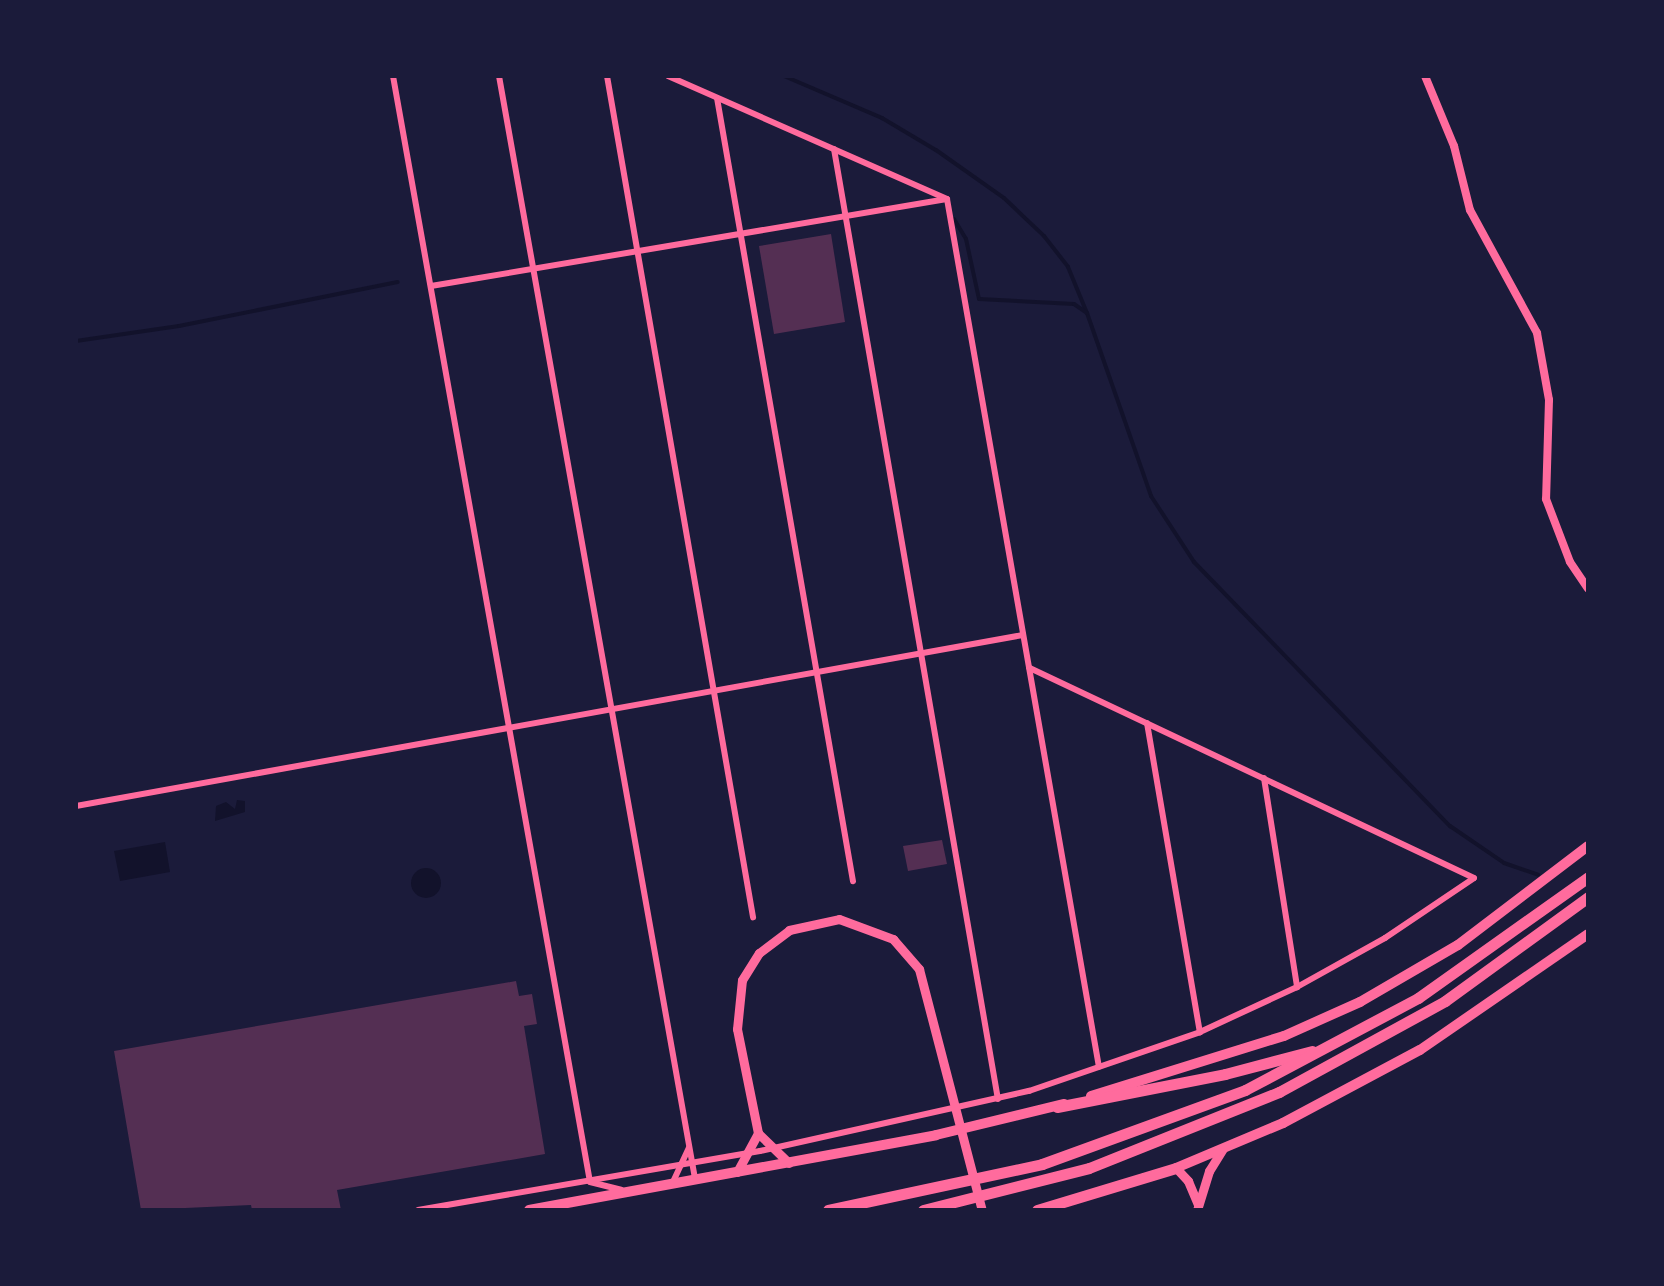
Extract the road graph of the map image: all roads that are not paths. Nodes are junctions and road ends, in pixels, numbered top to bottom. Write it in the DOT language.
graph roads {
  1 [pos="393,76"];
  2 [pos="499,76"];
  3 [pos="607,76"];
  4 [pos="668,76"];
  5 [pos="1425,76"];
  6 [pos="717,98"];
  7 [pos="834,149"];
  8 [pos="947,199"];
  9 [pos="846,216"];
  10 [pos="740,234"];
  11 [pos="637,251"];
  12 [pos="533,269"];
  13 [pos="431,286"];
  14 [pos="1588,589"];
  15 [pos="1023,635"];
  16 [pos="921,654"];
  17 [pos="1029,668"];
  18 [pos="816,672"];
  19 [pos="714,691"];
  20 [pos="610,710"];
  21 [pos="1147,723"];
  22 [pos="510,728"];
  23 [pos="1264,778"];
  24 [pos="76,806"];
  25 [pos="1588,846"];
  26 [pos="1588,877"];
  27 [pos="853,881"];
  28 [pos="1588,897"];
  29 [pos="753,917"];
  30 [pos="1588,934"];
  31 [pos="1297,987"];
  32 [pos="1200,1032"];
  33 [pos="1339,1043"];
  34 [pos="1099,1067"];
  35 [pos="998,1099"];
  36 [pos="1057,1107"];
  37 [pos="758,1133"];
  38 [pos="773,1147"];
  39 [pos="1223,1149"];
  40 [pos="752,1152"];
  41 [pos="789,1163"];
  42 [pos="688,1164"];
  43 [pos="1176,1168"];
  44 [pos="737,1172"];
  45 [pos="695,1180"];
  46 [pos="590,1182"];
  47 [pos="672,1184"];
  48 [pos="631,1191"];
  49 [pos="1197,1208"];
  50 [pos="418,1210"];
  51 [pos="529,1210"];
  52 [pos="828,1210"];
  53 [pos="923,1210"];
  54 [pos="982,1210"];
  55 [pos="1037,1210"];
  1 -- 13 [label="street"];
  2 -- 12 [label="street"];
  3 -- 11 [label="street"];
  4 -- 6 [label="street"];
  5 -- 14 [label="street"];
  6 -- 7 [label="street"];
  6 -- 10 [label="street"];
  7 -- 8 [label="street"];
  7 -- 9 [label="street"];
  8 -- 9 [label="street"];
  8 -- 15 [label="street"];
  9 -- 10 [label="street"];
  9 -- 16 [label="street"];
  10 -- 11 [label="street"];
  10 -- 18 [label="street"];
  11 -- 12 [label="street"];
  11 -- 19 [label="street"];
  12 -- 13 [label="street"];
  12 -- 20 [label="street"];
  13 -- 22 [label="street"];
  15 -- 16 [label="street"];
  15 -- 17 [label="street"];
  16 -- 18 [label="street"];
  16 -- 35 [label="street"];
  17 -- 21 [label="street"];
  17 -- 34 [label="street"];
  18 -- 19 [label="street"];
  18 -- 27 [label="street"];
  19 -- 20 [label="street"];
  19 -- 29 [label="street"];
  20 -- 22 [label="street"];
  20 -- 42 [label="street"];
  21 -- 23 [label="street"];
  21 -- 32 [label="street"];
  22 -- 24 [label="street"];
  22 -- 46 [label="street"];
  23 -- 31 [label="street"];
  23 -- 31 [label="street"];
  25 -- 36 [label="main road"];
  26 -- 33 [label="highway"];
  28 -- 53 [label="highway"];
  30 -- 39 [label="main road"];
  31 -- 32 [label="street"];
  32 -- 34 [label="street"];
  33 -- 36 [label="highway"];
  33 -- 52 [label="highway"];
  34 -- 35 [label="street"];
  35 -- 38 [label="street"];
  36 -- 41 [label="main road"];
  37 -- 38 [label="main road"];
  37 -- 40 [label="main road"];
  37 -- 54 [label="main road"];
  38 -- 40 [label="street"];
  38 -- 41 [label="main road"];
  39 -- 43 [label="main road"];
  39 -- 49 [label="main road"];
  40 -- 42 [label="street"];
  40 -- 44 [label="main road"];
  41 -- 44 [label="main road"];
  42 -- 45 [label="street"];
  42 -- 46 [label="street"];
  42 -- 47 [label="street"];
  43 -- 49 [label="main road"];
  43 -- 55 [label="highway"];
  44 -- 45 [label="main road"];
  45 -- 47 [label="main road"];
  46 -- 48 [label="street"];
  46 -- 50 [label="street"];
  47 -- 48 [label="main road"];
  48 -- 51 [label="main road"];
}
